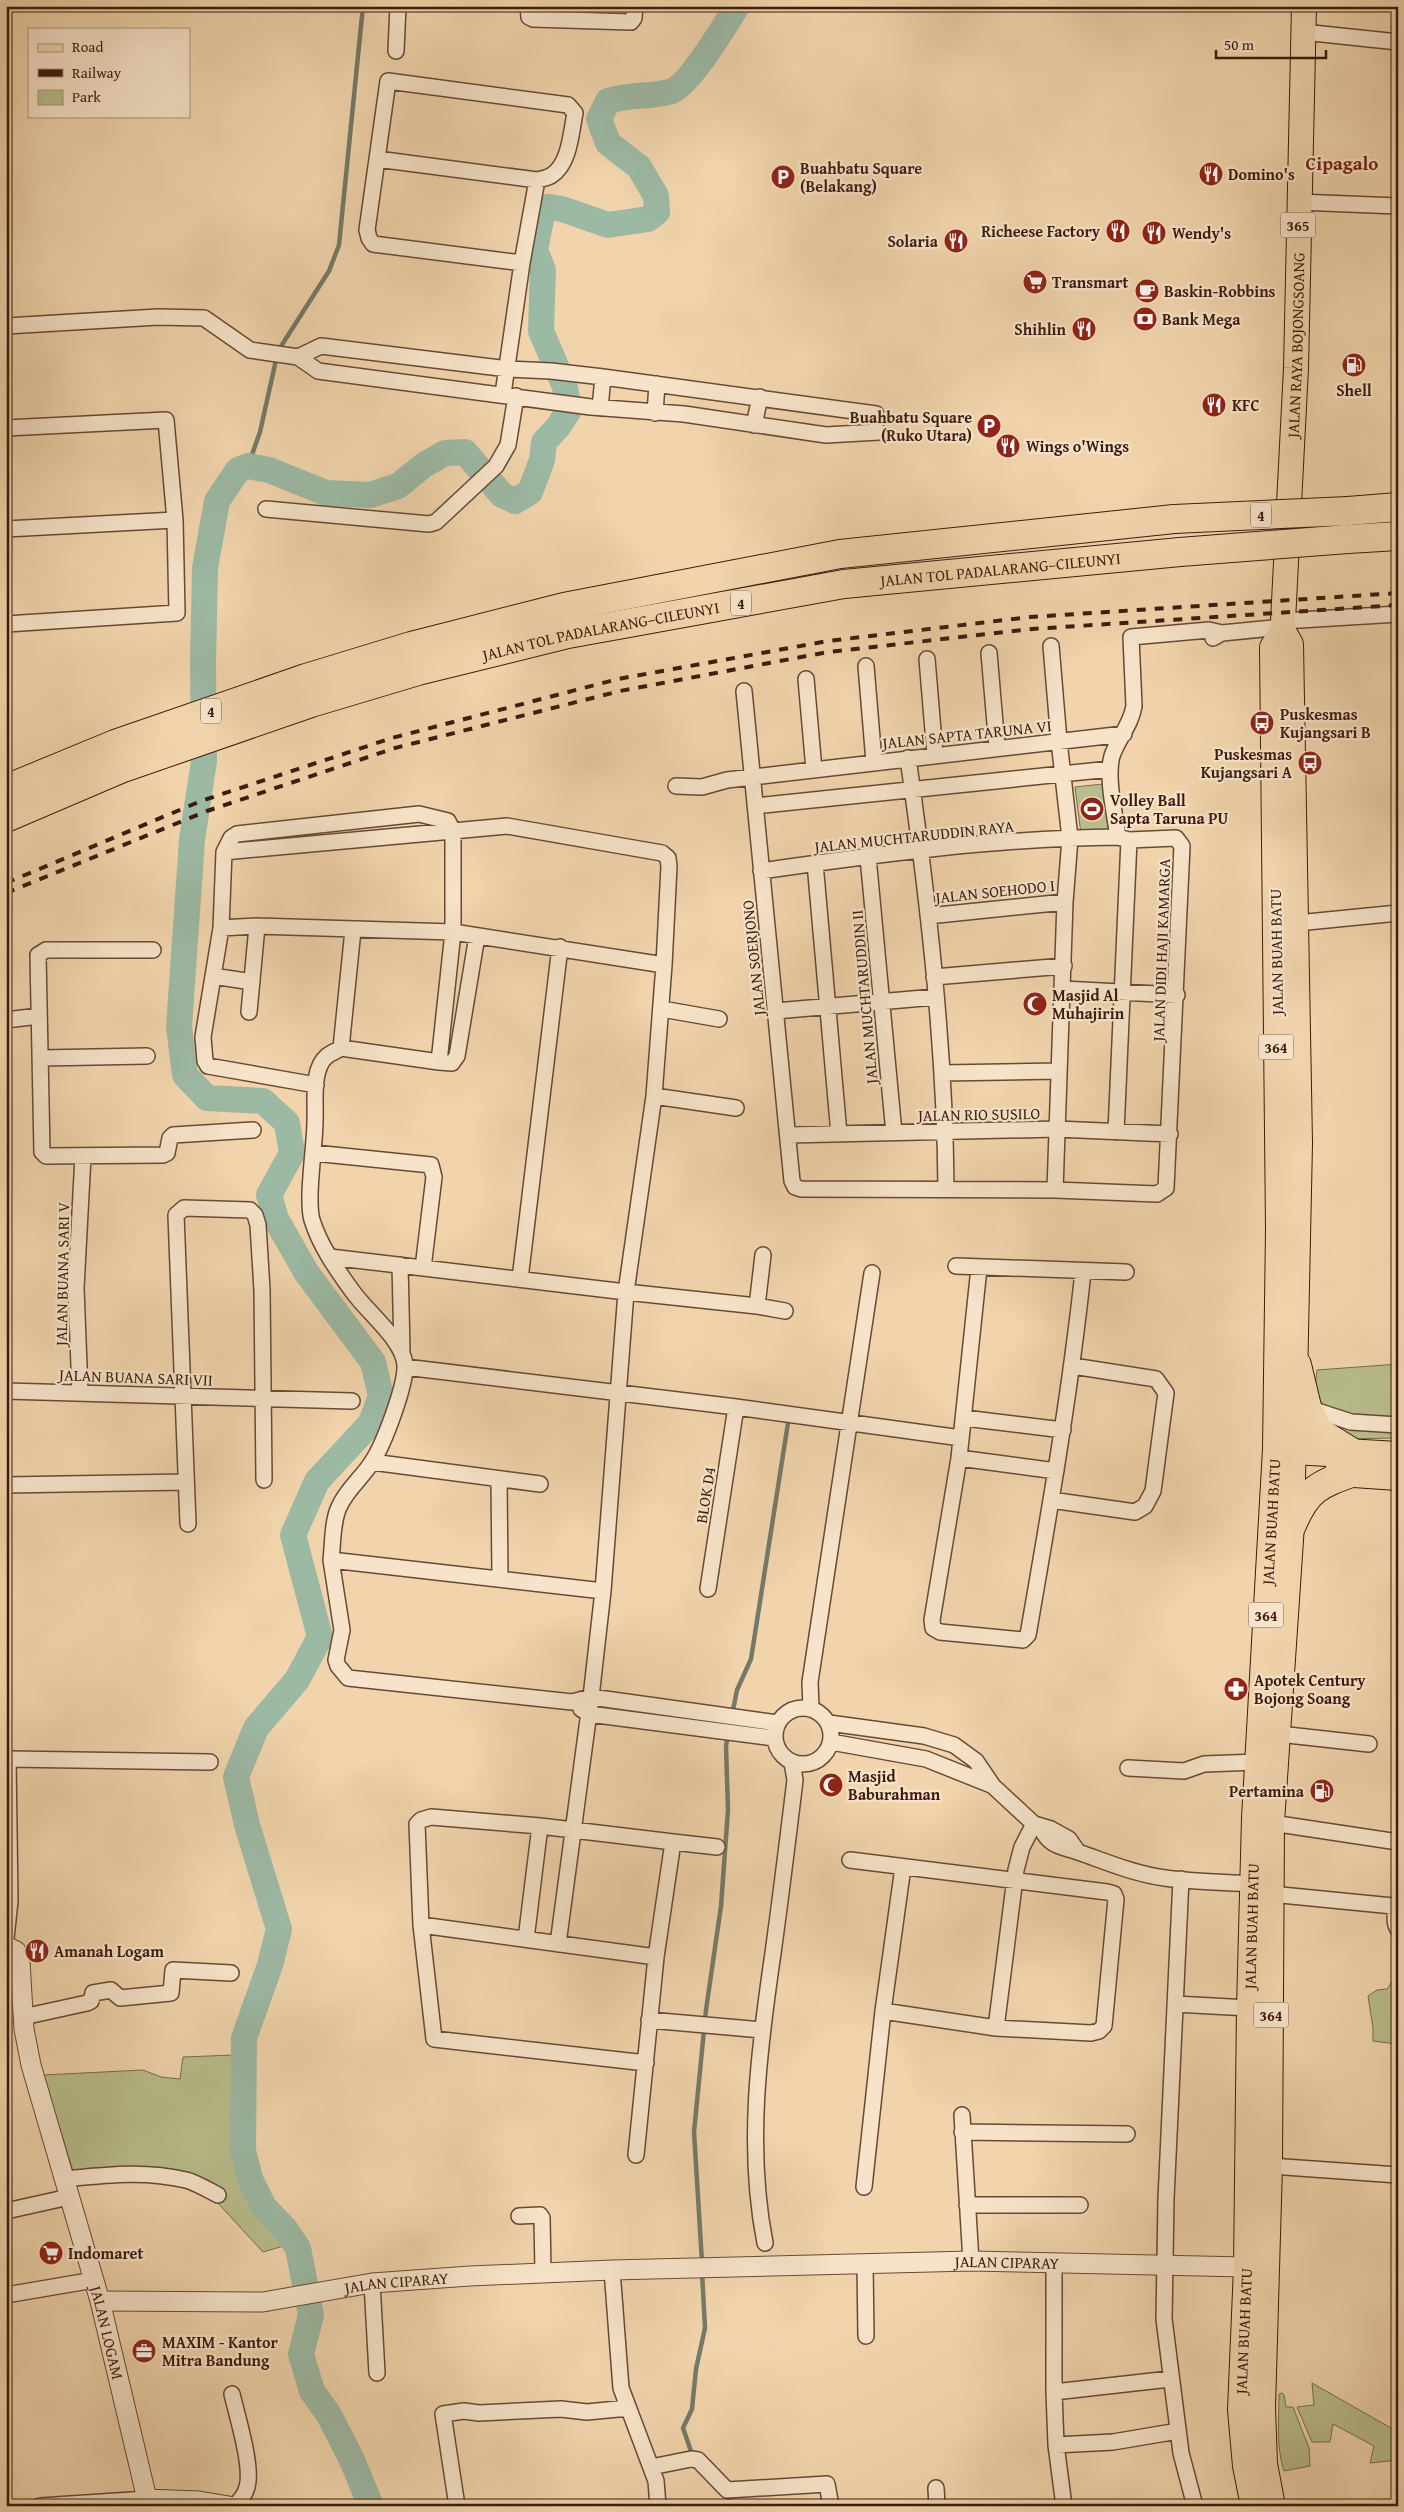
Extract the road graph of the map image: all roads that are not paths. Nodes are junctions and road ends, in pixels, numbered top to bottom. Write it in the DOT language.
graph roads {
  1 [pos="398,6"];
  2 [pos="528,6"];
  3 [pos="635,6"];
  4 [pos="1304,6"];
  5 [pos="1303,32"];
  6 [pos="1398,42"];
  7 [pos="396,51"];
  8 [pos="377,159"];
  9 [pos="537,180"];
  10 [pos="1298,202"];
  11 [pos="1398,206"];
  12 [pos="522,263"];
  13 [pos="6,326"];
  14 [pos="292,357"];
  15 [pos="508,369"];
  16 [pos="603,377"];
  17 [pos="657,384"];
  18 [pos="690,388"];
  19 [pos="510,395"];
  20 [pos="760,397"];
  21 [pos="790,402"];
  22 [pos="600,408"];
  23 [pos="655,413"];
  24 [pos="684,414"];
  25 [pos="876,414"];
  26 [pos="754,425"];
  27 [pos="6,428"];
  28 [pos="785,429"];
  29 [pos="879,432"];
  30 [pos="1398,507"];
  31 [pos="266,509"];
  32 [pos="175,520"];
  33 [pos="6,529"];
  34 [pos="1286,534"];
  35 [pos="1398,536"];
  36 [pos="1398,614"];
  37 [pos="6,624"];
  38 [pos="1283,626"];
  39 [pos="1051,646"];
  40 [pos="990,654"];
  41 [pos="927,659"];
  42 [pos="866,666"];
  43 [pos="806,679"];
  44 [pos="308,691"];
  45 [pos="744,691"];
  46 [pos="1124,734"];
  47 [pos="1058,741"];
  48 [pos="997,747"];
  49 [pos="935,754"];
  50 [pos="119,756"];
  51 [pos="908,758"];
  52 [pos="874,762"];
  53 [pos="1110,769"];
  54 [pos="814,770"];
  55 [pos="1062,774"];
  56 [pos="752,778"];
  57 [pos="676,786"];
  58 [pos="912,788"];
  59 [pos="6,789"];
  60 [pos="755,806"];
  61 [pos="6,818"];
  62 [pos="453,831"];
  63 [pos="1070,838"];
  64 [pos="1123,839"];
  65 [pos="921,851"];
  66 [pos="868,857"];
  67 [pos="815,863"];
  68 [pos="761,871"];
  69 [pos="1065,902"];
  70 [pos="1398,913"];
  71 [pos="928,916"];
  72 [pos="1297,923"];
  73 [pos="257,926"];
  74 [pos="221,928"];
  75 [pos="353,930"];
  76 [pos="453,932"];
  77 [pos="477,936"];
  78 [pos="560,947"];
  79 [pos="153,950"];
  80 [pos="664,965"];
  81 [pos="1064,966"];
  82 [pos="213,976"];
  83 [pos="934,977"];
  84 [pos="252,982"];
  85 [pos="1063,989"];
  86 [pos="1121,992"];
  87 [pos="1177,995"];
  88 [pos="935,997"];
  89 [pos="882,1002"];
  90 [pos="829,1006"];
  91 [pos="662,1008"];
  92 [pos="249,1012"];
  93 [pos="776,1012"];
  94 [pos="39,1016"];
  95 [pos="719,1019"];
  96 [pos="6,1020"];
  97 [pos="341,1048"];
  98 [pos="147,1056"];
  99 [pos="41,1058"];
  100 [pos="439,1062"];
  101 [pos="1058,1071"];
  102 [pos="942,1073"];
  103 [pos="316,1085"];
  104 [pos="654,1096"];
  105 [pos="736,1108"];
  106 [pos="1057,1129"];
  107 [pos="253,1130"];
  108 [pos="946,1132"];
  109 [pos="1116,1132"];
  110 [pos="894,1133"];
  111 [pos="839,1134"];
  112 [pos="1170,1134"];
  113 [pos="788,1135"];
  114 [pos="314,1153"];
  115 [pos="83,1156"];
  116 [pos="946,1189"];
  117 [pos="1055,1190"];
  118 [pos="763,1256"];
  119 [pos="330,1257"];
  120 [pos="400,1266"];
  121 [pos="956,1266"];
  122 [pos="422,1268"];
  123 [pos="979,1268"];
  124 [pos="872,1272"];
  125 [pos="1083,1272"];
  126 [pos="1126,1272"];
  127 [pos="520,1279"];
  128 [pos="626,1292"];
  129 [pos="756,1306"];
  130 [pos="786,1311"];
  131 [pos="402,1350"];
  132 [pos="1297,1365"];
  133 [pos="1073,1366"];
  134 [pos="405,1367"];
  135 [pos="6,1391"];
  136 [pos="80,1392"];
  137 [pos="618,1392"];
  138 [pos="182,1396"];
  139 [pos="265,1398"];
  140 [pos="352,1401"];
  141 [pos="736,1407"];
  142 [pos="1307,1408"];
  143 [pos="964,1418"];
  144 [pos="851,1422"];
  145 [pos="1398,1425"];
  146 [pos="1063,1430"];
  147 [pos="961,1438"];
  148 [pos="1398,1456"];
  149 [pos="959,1458"];
  150 [pos="1284,1459"];
  151 [pos="372,1462"];
  152 [pos="1353,1463"];
  153 [pos="1056,1471"];
  154 [pos="1398,1476"];
  155 [pos="499,1479"];
  156 [pos="264,1480"];
  157 [pos="186,1482"];
  158 [pos="540,1484"];
  159 [pos="6,1485"];
  160 [pos="1052,1500"];
  161 [pos="188,1524"];
  162 [pos="1292,1524"];
  163 [pos="331,1560"];
  164 [pos="500,1578"];
  165 [pos="708,1589"];
  166 [pos="603,1591"];
  167 [pos="591,1698"];
  168 [pos="572,1702"];
  169 [pos="806,1708"];
  170 [pos="589,1714"];
  171 [pos="829,1723"];
  172 [pos="776,1731"];
  173 [pos="1279,1734"];
  174 [pos="831,1742"];
  175 [pos="1369,1744"];
  176 [pos="210,1762"];
  177 [pos="1267,1762"];
  178 [pos="797,1763"];
  179 [pos="1128,1768"];
  180 [pos="993,1786"];
  181 [pos="1272,1823"];
  182 [pos="540,1826"];
  183 [pos="574,1830"];
  184 [pos="1043,1830"];
  185 [pos="673,1842"];
  186 [pos="1398,1842"];
  187 [pos="717,1846"];
  188 [pos="850,1860"];
  189 [pos="903,1867"];
  190 [pos="1181,1879"];
  191 [pos="1014,1881"];
  192 [pos="1262,1889"];
  193 [pos="421,1926"];
  194 [pos="1398,1929"];
  195 [pos="6,1938"];
  196 [pos="526,1939"];
  197 [pos="558,1944"];
  198 [pos="6,1946"];
  199 [pos="656,1957"];
  200 [pos="231,1973"];
  201 [pos="1175,2004"];
  202 [pos="1249,2008"];
  203 [pos="883,2011"];
  204 [pos="23,2018"];
  205 [pos="650,2020"];
  206 [pos="996,2028"];
  207 [pos="762,2030"];
  208 [pos="646,2063"];
  209 [pos="962,2115"];
  210 [pos="962,2132"];
  211 [pos="1127,2134"];
  212 [pos="636,2155"];
  213 [pos="1270,2166"];
  214 [pos="1398,2175"];
  215 [pos="864,2187"];
  216 [pos="66,2188"];
  217 [pos="218,2195"];
  218 [pos="1080,2205"];
  219 [pos="967,2206"];
  220 [pos="6,2211"];
  221 [pos="519,2216"];
  222 [pos="765,2243"];
  223 [pos="971,2261"];
  224 [pos="865,2264"];
  225 [pos="1054,2264"];
  226 [pos="1165,2266"];
  227 [pos="1246,2268"];
  228 [pos="612,2270"];
  229 [pos="543,2272"];
  230 [pos="94,2280"];
  231 [pos="372,2284"];
  232 [pos="6,2296"];
  233 [pos="100,2300"];
  234 [pos="866,2336"];
  235 [pos="377,2373"];
  236 [pos="1170,2379"];
  237 [pos="1054,2392"];
  238 [pos="232,2394"];
  239 [pos="628,2408"];
  240 [pos="1178,2431"];
  241 [pos="1056,2445"];
  242 [pos="651,2467"];
  243 [pos="936,2488"];
  244 [pos="146,2499"];
  245 [pos="40,2506"];
  246 [pos="229,2506"];
  247 [pos="234,2506"];
  248 [pos="457,2506"];
  249 [pos="658,2506"];
  250 [pos="832,2506"];
  251 [pos="936,2506"];
  252 [pos="1064,2506"];
  253 [pos="1195,2506"];
  254 [pos="1253,2506"];
  255 [pos="1273,2506"];
  1 -- 7 [label="street"];
  2 -- 3 [label="street"];
  4 -- 5 [label="main road, JALAN RAYA BOJONGSOANG / 365"];
  5 -- 6 [label="street"];
  5 -- 10 [label="main road, JALAN RAYA BOJONGSOANG / 365"];
  8 -- 9 [label="street"];
  8 -- 9 [label="street"];
  8 -- 12 [label="street"];
  9 -- 12 [label="street"];
  10 -- 11 [label="street"];
  10 -- 34 [label="main road, JALAN RAYA BOJONGSOANG / 365"];
  12 -- 15 [label="street"];
  13 -- 14 [label="street"];
  14 -- 15 [label="street"];
  14 -- 19 [label="street"];
  15 -- 16 [label="street"];
  15 -- 19 [label="street"];
  16 -- 17 [label="street"];
  16 -- 22 [label="street"];
  17 -- 18 [label="street"];
  17 -- 23 [label="street"];
  18 -- 20 [label="street"];
  18 -- 24 [label="street"];
  19 -- 22 [label="street"];
  19 -- 31 [label="street"];
  20 -- 21 [label="street"];
  20 -- 26 [label="street"];
  21 -- 25 [label="street"];
  21 -- 28 [label="street"];
  22 -- 23 [label="street"];
  23 -- 24 [label="street"];
  24 -- 26 [label="street"];
  26 -- 28 [label="street"];
  27 -- 32 [label="street"];
  28 -- 29 [label="street"];
  30 -- 44 [label="highway, JALAN TOL PADALARANG–CILEUNYI / 4, bridge"];
  32 -- 33 [label="street"];
  32 -- 37 [label="street"];
  34 -- 38 [label="main road, JALAN BUAH BATU"];
  35 -- 44 [label="highway, JALAN TOL PADALARANG–CILEUNYI / 4, bridge"];
  36 -- 38 [label="street"];
  38 -- 46 [label="street"];
  38 -- 72 [label="main road, JALAN BUAH BATU / 364"];
  38 -- 150 [label="main road, JALAN BUAH BATU / 364"];
  39 -- 47 [label="street"];
  40 -- 48 [label="street"];
  41 -- 49 [label="street"];
  42 -- 52 [label="street"];
  43 -- 54 [label="street"];
  44 -- 50 [label="highway, JALAN TOL PADALARANG–CILEUNYI / 4"];
  45 -- 56 [label="street"];
  46 -- 47 [label="street, JALAN SAPTA TARUNA VI"];
  46 -- 53 [label="street"];
  47 -- 48 [label="street, JALAN SAPTA TARUNA VI"];
  47 -- 55 [label="street"];
  48 -- 49 [label="street, JALAN SAPTA TARUNA VI"];
  49 -- 51 [label="street, JALAN SAPTA TARUNA VI"];
  50 -- 59 [label="highway, JALAN TOL PADALARANG–CILEUNYI / 4"];
  50 -- 61 [label="highway, JALAN TOL PADALARANG–CILEUNYI / 4"];
  51 -- 52 [label="street, JALAN SAPTA TARUNA VI"];
  51 -- 58 [label="street"];
  52 -- 54 [label="street, JALAN SAPTA TARUNA VI"];
  53 -- 55 [label="street"];
  53 -- 64 [label="street"];
  54 -- 56 [label="street, JALAN SAPTA TARUNA VI"];
  55 -- 58 [label="street"];
  55 -- 63 [label="street"];
  56 -- 57 [label="street, JALAN SAPTA TARUNA VI"];
  56 -- 60 [label="street, JALAN SOERJONO"];
  58 -- 60 [label="street"];
  58 -- 65 [label="street"];
  60 -- 68 [label="street, JALAN SOERJONO"];
  62 -- 74 [label="street"];
  62 -- 76 [label="street"];
  62 -- 80 [label="street"];
  63 -- 64 [label="street, JALAN MUCHTARUDDIN RAYA"];
  63 -- 65 [label="street, JALAN MUCHTARUDDIN RAYA"];
  63 -- 69 [label="street"];
  64 -- 86 [label="street"];
  64 -- 87 [label="street, JALAN DIDI HAJI KAMARGA"];
  65 -- 66 [label="street, JALAN MUCHTARUDDIN RAYA"];
  65 -- 71 [label="street"];
  66 -- 67 [label="street, JALAN MUCHTARUDDIN RAYA"];
  66 -- 89 [label="street, JALAN MUCHTARUDDIN II"];
  67 -- 68 [label="street, JALAN MUCHTARUDDIN RAYA"];
  67 -- 90 [label="street"];
  68 -- 93 [label="street, JALAN SOERJONO"];
  69 -- 71 [label="street, JALAN SOEHODO I"];
  69 -- 81 [label="street"];
  70 -- 72 [label="street"];
  71 -- 83 [label="street"];
  72 -- 132 [label="main road, JALAN BUAH BATU / 364"];
  73 -- 74 [label="street"];
  73 -- 75 [label="street"];
  73 -- 84 [label="street"];
  74 -- 82 [label="street"];
  75 -- 76 [label="street"];
  75 -- 97 [label="street"];
  76 -- 77 [label="street"];
  76 -- 100 [label="street"];
  77 -- 78 [label="street"];
  77 -- 100 [label="street"];
  78 -- 80 [label="street"];
  78 -- 127 [label="street"];
  79 -- 94 [label="street"];
  80 -- 91 [label="street"];
  81 -- 83 [label="street"];
  81 -- 85 [label="street"];
  82 -- 84 [label="street"];
  82 -- 103 [label="street"];
  83 -- 88 [label="street"];
  84 -- 92 [label="street"];
  85 -- 86 [label="street"];
  85 -- 101 [label="street"];
  86 -- 87 [label="street"];
  86 -- 109 [label="street"];
  87 -- 112 [label="street, JALAN DIDI HAJI KAMARGA"];
  88 -- 89 [label="street"];
  88 -- 102 [label="street"];
  89 -- 90 [label="street"];
  89 -- 110 [label="street, JALAN MUCHTARUDDIN II"];
  90 -- 93 [label="street"];
  90 -- 111 [label="street"];
  91 -- 95 [label="street"];
  91 -- 104 [label="street"];
  93 -- 113 [label="street, JALAN SOERJONO"];
  94 -- 96 [label="street"];
  94 -- 99 [label="street"];
  97 -- 100 [label="street"];
  97 -- 103 [label="street"];
  98 -- 99 [label="street"];
  99 -- 115 [label="street"];
  101 -- 102 [label="street"];
  101 -- 106 [label="street"];
  102 -- 108 [label="street"];
  103 -- 114 [label="street"];
  104 -- 105 [label="street"];
  104 -- 128 [label="street"];
  106 -- 108 [label="street, JALAN RIO SUSILO"];
  106 -- 109 [label="street, JALAN RIO SUSILO"];
  106 -- 117 [label="street"];
  107 -- 115 [label="street"];
  108 -- 110 [label="street, JALAN RIO SUSILO"];
  108 -- 116 [label="street"];
  109 -- 112 [label="street, JALAN RIO SUSILO"];
  110 -- 111 [label="street, JALAN RIO SUSILO"];
  111 -- 113 [label="street, JALAN RIO SUSILO"];
  112 -- 117 [label="street, JALAN DIDI HAJI KAMARGA"];
  113 -- 116 [label="street, JALAN SOERJONO"];
  114 -- 119 [label="street"];
  114 -- 122 [label="street"];
  115 -- 136 [label="street, JALAN BUANA SARI V"];
  116 -- 117 [label="street"];
  118 -- 129 [label="street"];
  119 -- 120 [label="street"];
  119 -- 131 [label="street"];
  120 -- 122 [label="street"];
  120 -- 131 [label="street"];
  121 -- 123 [label="street"];
  122 -- 127 [label="street"];
  123 -- 125 [label="street"];
  123 -- 143 [label="street"];
  124 -- 144 [label="street"];
  125 -- 126 [label="street"];
  125 -- 133 [label="street"];
  127 -- 128 [label="street"];
  128 -- 129 [label="street"];
  128 -- 137 [label="street"];
  129 -- 130 [label="street"];
  131 -- 134 [label="street"];
  132 -- 142 [label="highway"];
  132 -- 150 [label="main road, JALAN BUAH BATU / 364"];
  133 -- 146 [label="street"];
  133 -- 160 [label="street"];
  134 -- 137 [label="street"];
  134 -- 151 [label="street"];
  135 -- 136 [label="street, JALAN BUANA SARI VII"];
  136 -- 138 [label="street, JALAN BUANA SARI VII"];
  137 -- 141 [label="street"];
  137 -- 166 [label="street"];
  138 -- 139 [label="street, JALAN BUANA SARI VII"];
  138 -- 139 [label="street"];
  138 -- 157 [label="street"];
  139 -- 140 [label="street, JALAN BUANA SARI VII"];
  139 -- 156 [label="street"];
  141 -- 144 [label="street"];
  141 -- 165 [label="street, BLOK D4"];
  142 -- 145 [label="street"];
  142 -- 152 [label="highway"];
  143 -- 146 [label="street"];
  143 -- 147 [label="street"];
  144 -- 147 [label="street"];
  144 -- 169 [label="street"];
  146 -- 153 [label="street"];
  147 -- 149 [label="street"];
  148 -- 152 [label="highway"];
  149 -- 153 [label="street"];
  149 -- 160 [label="street"];
  150 -- 152 [label="highway"];
  150 -- 162 [label="main road, JALAN BUAH BATU / 364"];
  150 -- 177 [label="main road, JALAN BUAH BATU / 364"];
  151 -- 155 [label="street"];
  151 -- 163 [label="street"];
  152 -- 154 [label="highway"];
  152 -- 162 [label="highway"];
  153 -- 160 [label="street"];
  155 -- 158 [label="street"];
  155 -- 164 [label="street"];
  157 -- 159 [label="street"];
  157 -- 161 [label="street"];
  162 -- 173 [label="main road, JALAN BUAH BATU / 364"];
  163 -- 164 [label="street"];
  163 -- 168 [label="street"];
  164 -- 166 [label="street"];
  166 -- 167 [label="street"];
  167 -- 168 [label="street"];
  167 -- 170 [label="street"];
  167 -- 172 [label="street"];
  168 -- 170 [label="street"];
  169 -- 171 [label="street"];
  169 -- 172 [label="street"];
  170 -- 172 [label="street"];
  170 -- 183 [label="street"];
  171 -- 174 [label="street"];
  171 -- 180 [label="street"];
  172 -- 178 [label="street"];
  173 -- 175 [label="street"];
  173 -- 177 [label="main road, JALAN BUAH BATU / 364"];
  174 -- 178 [label="street"];
  174 -- 180 [label="street"];
  176 -- 195 [label="street"];
  177 -- 179 [label="street"];
  177 -- 181 [label="main road, JALAN BUAH BATU / 364"];
  177 -- 192 [label="main road, JALAN BUAH BATU / 364"];
  178 -- 207 [label="street"];
  180 -- 184 [label="street"];
  181 -- 186 [label="street"];
  181 -- 192 [label="main road, JALAN BUAH BATU / 364"];
  182 -- 183 [label="street"];
  182 -- 193 [label="street"];
  182 -- 196 [label="street"];
  183 -- 185 [label="street"];
  183 -- 197 [label="street"];
  184 -- 190 [label="street"];
  184 -- 191 [label="street"];
  185 -- 187 [label="street"];
  185 -- 199 [label="street"];
  188 -- 189 [label="street"];
  189 -- 191 [label="street"];
  189 -- 203 [label="street"];
  190 -- 192 [label="street"];
  190 -- 201 [label="street"];
  191 -- 206 [label="street"];
  191 -- 206 [label="street"];
  192 -- 194 [label="street"];
  192 -- 202 [label="main road, JALAN BUAH BATU / 364"];
  192 -- 213 [label="main road, JALAN BUAH BATU / 364"];
  193 -- 196 [label="street"];
  193 -- 208 [label="street"];
  196 -- 197 [label="street"];
  197 -- 199 [label="street"];
  198 -- 204 [label="street, JALAN LOGAM"];
  199 -- 205 [label="street"];
  200 -- 204 [label="street"];
  201 -- 202 [label="street"];
  201 -- 226 [label="street"];
  202 -- 227 [label="main road, JALAN BUAH BATU / 364"];
  203 -- 206 [label="street"];
  203 -- 215 [label="street"];
  204 -- 216 [label="street, JALAN LOGAM"];
  205 -- 207 [label="street"];
  205 -- 208 [label="street"];
  207 -- 222 [label="street"];
  208 -- 212 [label="street"];
  209 -- 210 [label="street"];
  210 -- 211 [label="street"];
  210 -- 219 [label="street"];
  213 -- 214 [label="street"];
  213 -- 255 [label="main road, JALAN BUAH BATU / 364"];
  216 -- 217 [label="street"];
  216 -- 220 [label="street"];
  216 -- 230 [label="street, JALAN LOGAM"];
  218 -- 219 [label="street"];
  219 -- 223 [label="street"];
  221 -- 229 [label="street"];
  223 -- 224 [label="street, JALAN CIPARAY"];
  223 -- 225 [label="street, JALAN CIPARAY"];
  224 -- 228 [label="street, JALAN CIPARAY"];
  224 -- 234 [label="street"];
  225 -- 226 [label="street, JALAN CIPARAY"];
  225 -- 237 [label="street"];
  226 -- 227 [label="street, JALAN CIPARAY"];
  226 -- 236 [label="street"];
  227 -- 254 [label="main road, JALAN BUAH BATU / 364"];
  228 -- 229 [label="street, JALAN CIPARAY"];
  228 -- 239 [label="street"];
  229 -- 231 [label="street, JALAN CIPARAY"];
  230 -- 232 [label="street"];
  230 -- 233 [label="street, JALAN LOGAM"];
  231 -- 233 [label="street, JALAN CIPARAY"];
  231 -- 235 [label="street"];
  233 -- 244 [label="street, JALAN LOGAM"];
  236 -- 237 [label="street"];
  236 -- 240 [label="street"];
  237 -- 241 [label="street"];
  238 -- 247 [label="street"];
  239 -- 242 [label="street"];
  239 -- 248 [label="street"];
  240 -- 241 [label="street"];
  240 -- 253 [label="street"];
  241 -- 252 [label="street"];
  242 -- 249 [label="street"];
  242 -- 250 [label="street"];
  243 -- 251 [label="street"];
  244 -- 245 [label="street"];
  244 -- 246 [label="street"];
}
